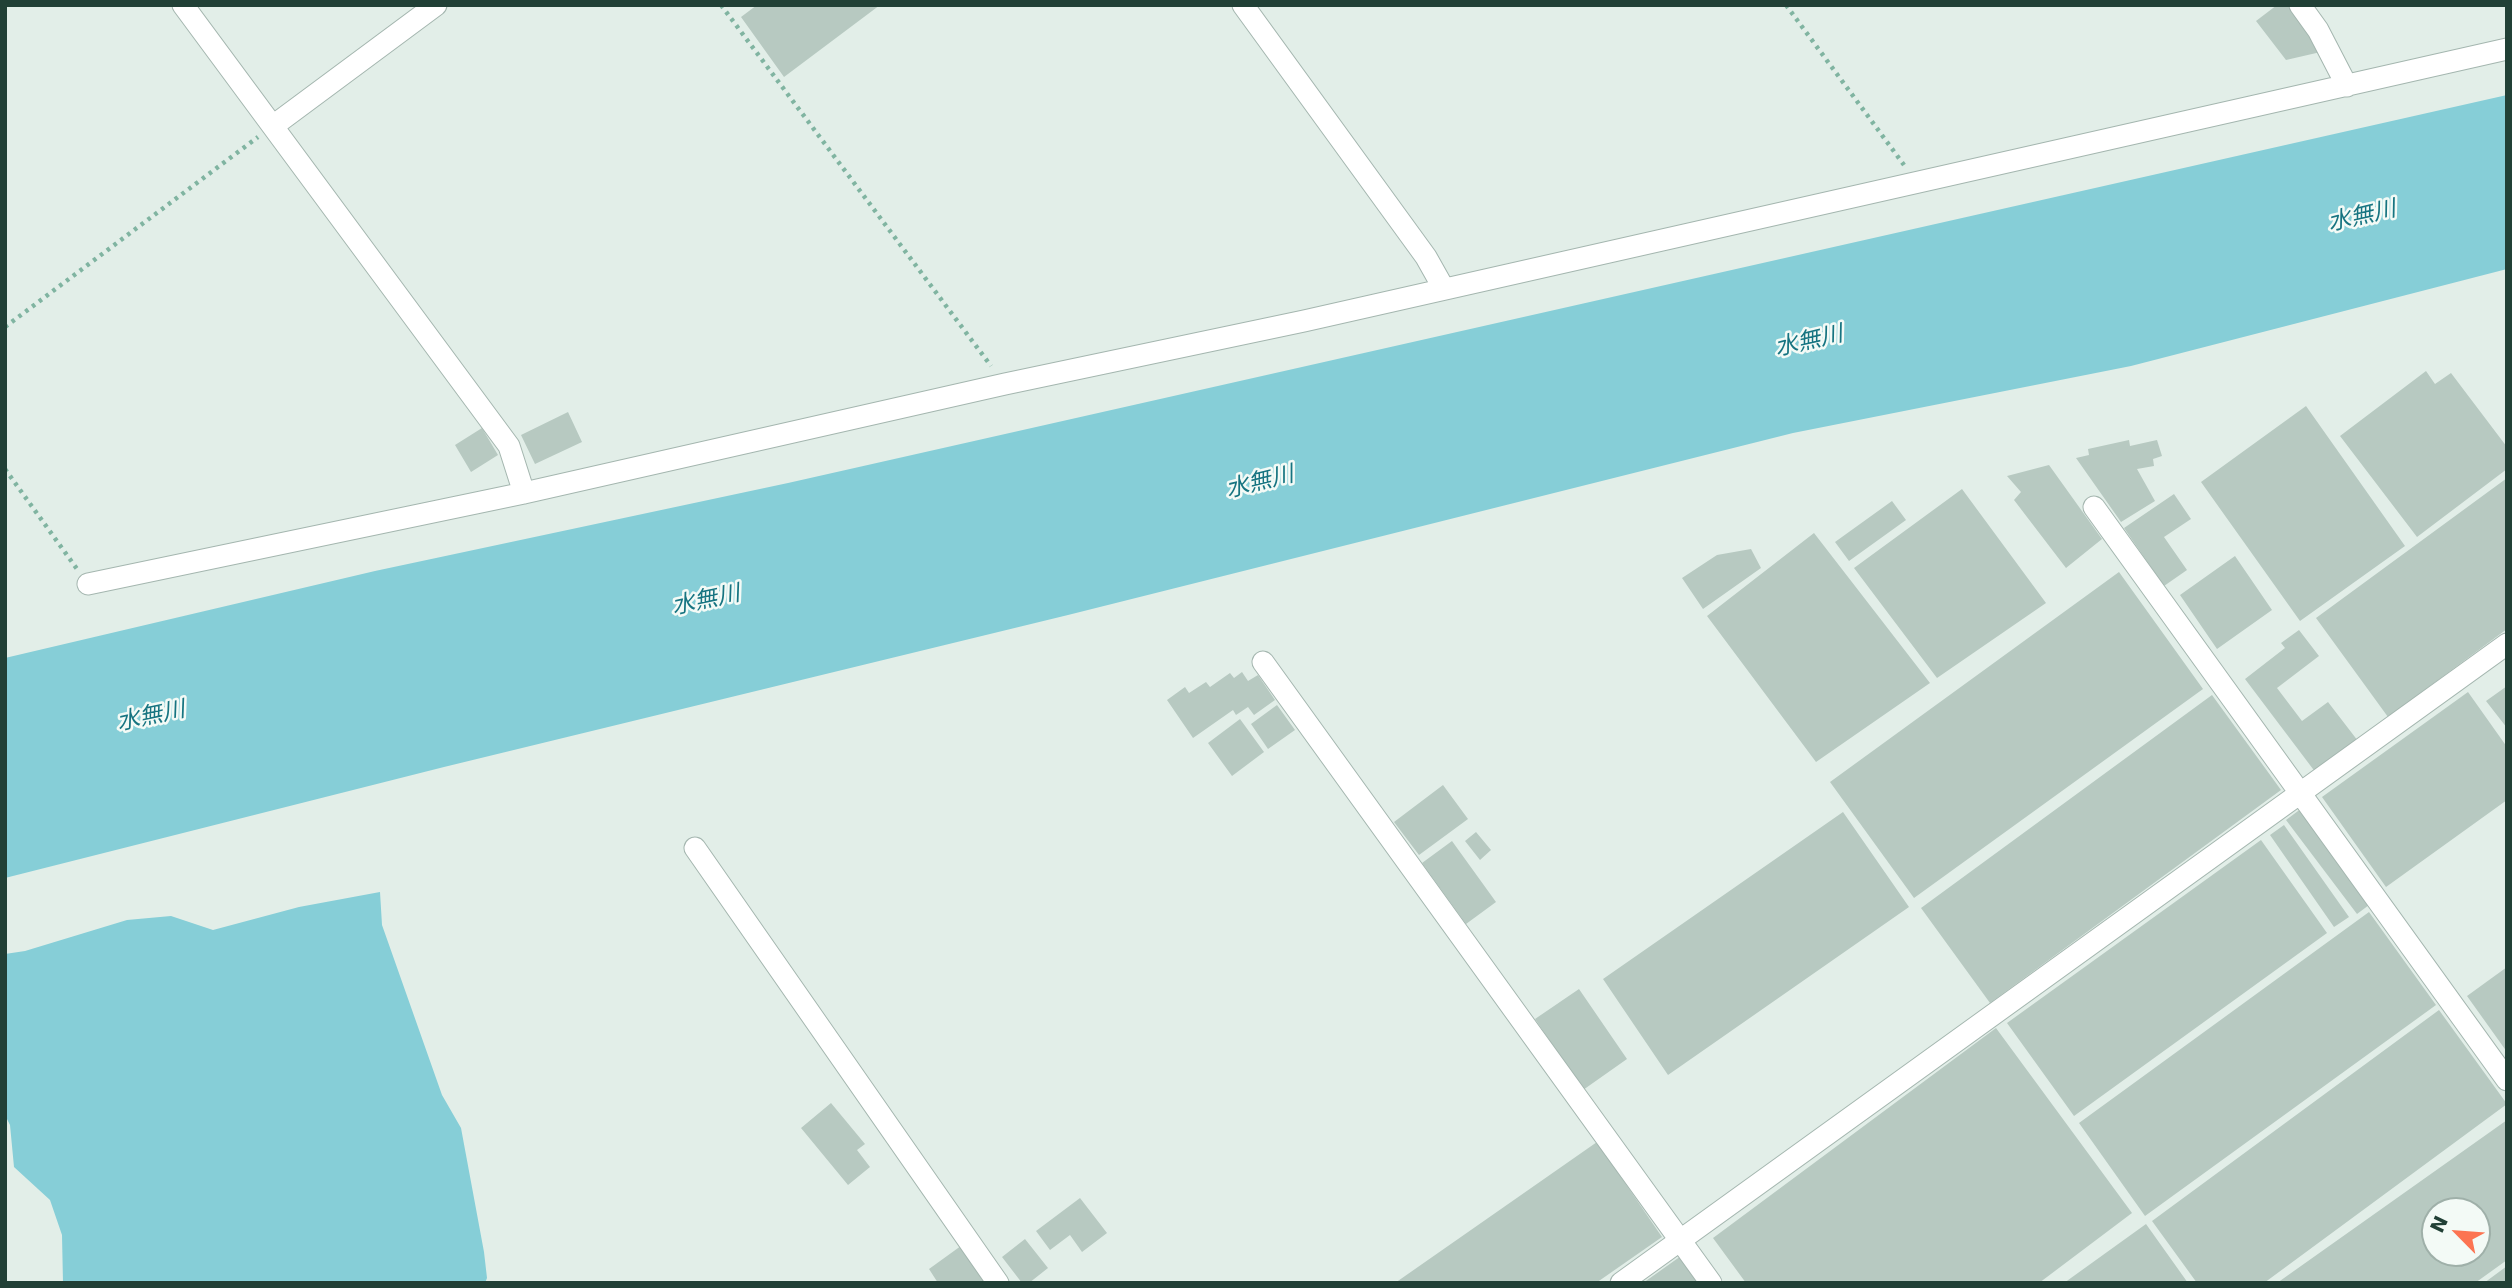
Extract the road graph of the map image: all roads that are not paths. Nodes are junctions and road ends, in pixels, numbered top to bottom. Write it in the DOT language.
graph roads {
  1 [pos="183,5"];
  2 [pos="436,5"];
  3 [pos="1243,5"];
  4 [pos="2300,5"];
  5 [pos="2507,50"];
  6 [pos="2347,86"];
  7 [pos="273,126"];
  8 [pos="1444,289"];
  9 [pos="524,493"];
  10 [pos="2094,507"];
  11 [pos="88,584"];
  12 [pos="2507,644"];
  13 [pos="1263,662"];
  14 [pos="2301,794"];
  15 [pos="695,848"];
  16 [pos="2507,1080"];
  17 [pos="1680,1242"];
  18 [pos="998,1283"];
  19 [pos="1621,1283"];
  20 [pos="1711,1283"];
  1 -- 7 [label="street"];
  2 -- 7 [label="street"];
  3 -- 8 [label="street"];
  4 -- 6 [label="street"];
  5 -- 6 [label="street"];
  6 -- 8 [label="street"];
  7 -- 9 [label="street"];
  8 -- 9 [label="street"];
  9 -- 11 [label="street"];
  10 -- 14 [label="street"];
  12 -- 14 [label="street"];
  13 -- 17 [label="street"];
  14 -- 16 [label="street"];
  14 -- 17 [label="street"];
  15 -- 18 [label="street"];
  17 -- 19 [label="street"];
  17 -- 20 [label="street"];
}
